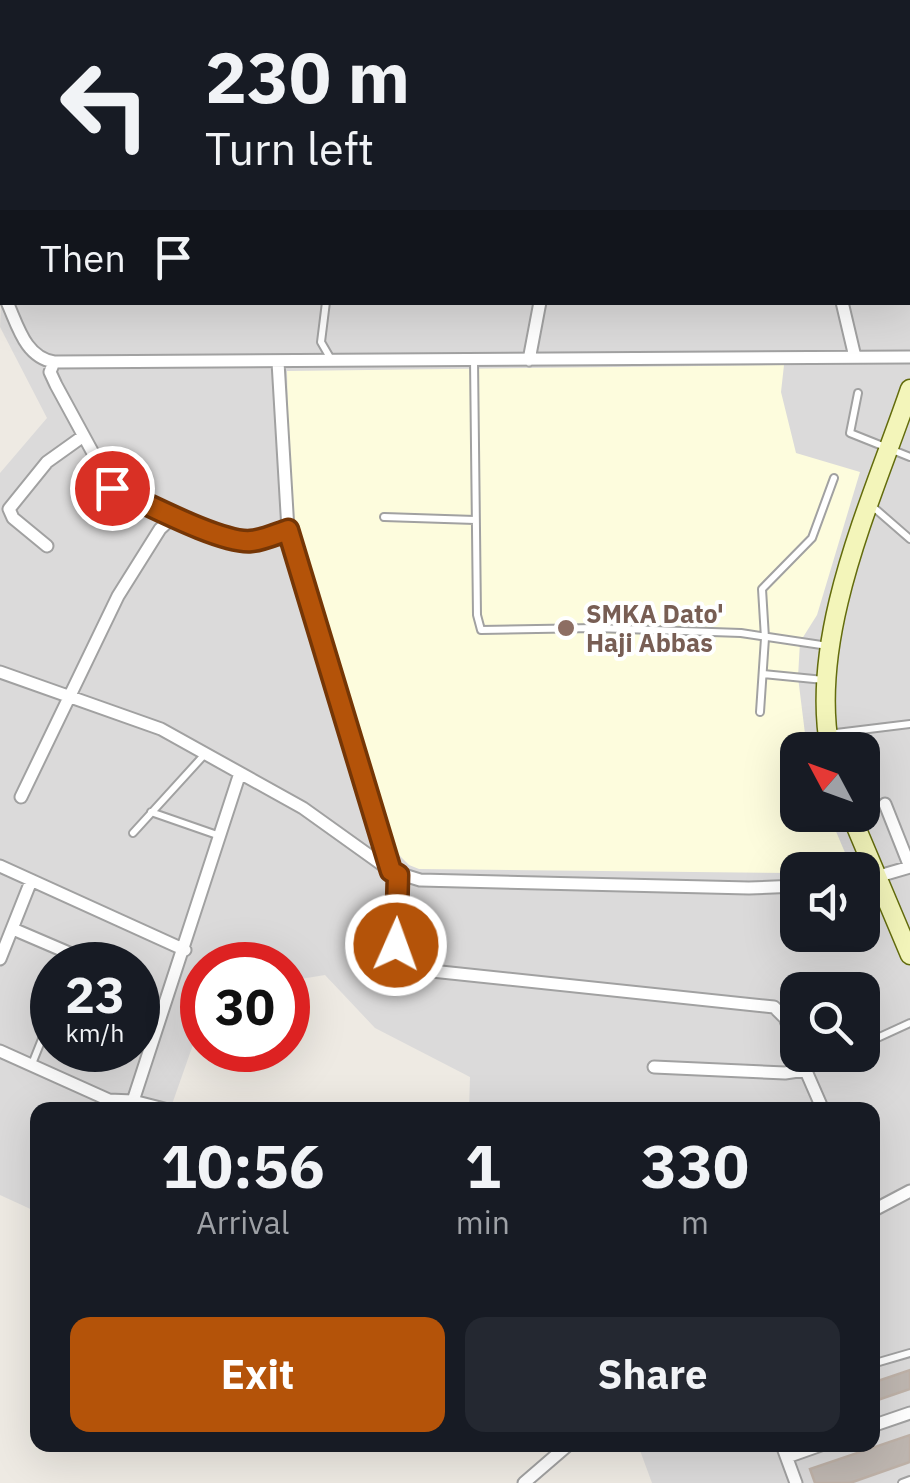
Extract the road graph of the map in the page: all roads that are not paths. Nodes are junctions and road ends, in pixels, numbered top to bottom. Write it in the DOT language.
graph roads {
  1 [pos="8,305"];
  2 [pos="326,305"];
  3 [pos="539,305"];
  4 [pos="843,305"];
  5 [pos="321,342"];
  6 [pos="910,356"];
  7 [pos="855,357"];
  8 [pos="474,360"];
  9 [pos="529,360"];
  10 [pos="54,362"];
  11 [pos="278,362"];
  12 [pos="306,362"];
  13 [pos="333,362"];
  14 [pos="910,389"];
  15 [pos="858,393"];
  16 [pos="82,436"];
  17 [pos="890,448"];
  18 [pos="910,458"];
  19 [pos="834,478"];
  20 [pos="871,505"];
  21 [pos="384,516"];
  22 [pos="173,517"];
  23 [pos="475,520"];
  24 [pos="288,530"];
  25 [pos="910,539"];
  26 [pos="47,546"];
  27 [pos="764,638"];
  28 [pos="829,646"];
  29 [pos="0,672"];
  30 [pos="763,674"];
  31 [pos="825,680"];
  32 [pos="70,697"];
  33 [pos="760,712"];
  34 [pos="910,724"];
  35 [pos="828,732"];
  36 [pos="874,732"];
  37 [pos="206,753"];
  38 [pos="240,773"];
  39 [pos="22,797"];
  40 [pos="885,804"];
  41 [pos="150,812"];
  42 [pos="132,833"];
  43 [pos="221,836"];
  44 [pos="0,866"];
  45 [pos="910,867"];
  46 [pos="394,873"];
  47 [pos="880,876"];
  48 [pos="31,881"];
  49 [pos="780,887"];
  50 [pos="880,899"];
  51 [pos="13,929"];
  52 [pos="43,942"];
  53 [pos="188,942"];
  54 [pos="180,948"];
  55 [pos="910,955"];
  56 [pos="0,959"];
  57 [pos="180,965"];
  58 [pos="780,1013"];
  59 [pos="910,1023"];
  60 [pos="160,1024"];
  61 [pos="880,1037"];
  62 [pos="0,1051"];
  63 [pos="30,1064"];
  64 [pos="654,1066"];
  65 [pos="47,1072"];
  66 [pos="143,1072"];
  67 [pos="792,1072"];
  68 [pos="806,1072"];
  69 [pos="133,1101"];
  70 [pos="137,1102"];
  71 [pos="819,1102"];
  72 [pos="910,1192"];
  73 [pos="880,1207"];
  74 [pos="910,1353"];
  75 [pos="880,1362"];
  76 [pos="910,1413"];
  77 [pos="880,1423"];
  78 [pos="560,1452"];
  79 [pos="784,1452"];
  80 [pos="910,1480"];
  81 [pos="524,1483"];
  82 [pos="796,1483"];
  83 [pos="902,1483"];
  1 -- 10 [label="street"];
  2 -- 5 [label="lane"];
  3 -- 9 [label="street"];
  4 -- 7 [label="street"];
  5 -- 12 [label="lane"];
  5 -- 13 [label="lane"];
  6 -- 7 [label="street"];
  7 -- 9 [label="street"];
  8 -- 9 [label="street"];
  8 -- 13 [label="street"];
  8 -- 23 [label="lane"];
  10 -- 11 [label="street"];
  10 -- 16 [label="street"];
  11 -- 12 [label="street"];
  11 -- 24 [label="street"];
  12 -- 13 [label="street"];
  14 -- 17 [label="street"];
  15 -- 17 [label="lane"];
  16 -- 22 [label="street"];
  16 -- 26 [label="street"];
  17 -- 18 [label="lane"];
  17 -- 20 [label="street"];
  19 -- 27 [label="lane"];
  20 -- 25 [label="lane"];
  20 -- 28 [label="street"];
  21 -- 23 [label="lane"];
  22 -- 24 [label="street"];
  22 -- 32 [label="street"];
  23 -- 27 [label="lane"];
  24 -- 46 [label="street"];
  27 -- 28 [label="lane"];
  27 -- 30 [label="lane"];
  28 -- 31 [label="street"];
  29 -- 32 [label="street"];
  30 -- 31 [label="lane"];
  30 -- 33 [label="lane"];
  31 -- 35 [label="street"];
  32 -- 37 [label="street"];
  32 -- 39 [label="street"];
  34 -- 36 [label="lane"];
  37 -- 38 [label="street"];
  37 -- 41 [label="lane"];
  38 -- 43 [label="street"];
  38 -- 46 [label="street"];
  40 -- 45 [label="street"];
  41 -- 42 [label="lane"];
  41 -- 43 [label="lane"];
  43 -- 53 [label="street"];
  44 -- 48 [label="street"];
  45 -- 47 [label="street"];
  46 -- 49 [label="street"];
  46 -- 58 [label="street"];
  48 -- 51 [label="street"];
  48 -- 54 [label="street"];
  50 -- 55 [label="street"];
  51 -- 52 [label="street"];
  51 -- 56 [label="street"];
  57 -- 60 [label="street"];
  59 -- 61 [label="lane"];
  62 -- 63 [label="street"];
  64 -- 67 [label="street"];
  65 -- 69 [label="street"];
  66 -- 69 [label="street"];
  68 -- 71 [label="street"];
  69 -- 70 [label="street"];
  72 -- 73 [label="street"];
  74 -- 75 [label="lane"];
  76 -- 77 [label="street"];
  78 -- 81 [label="street"];
  79 -- 82 [label="street"];
  80 -- 83 [label="lane"];
}
